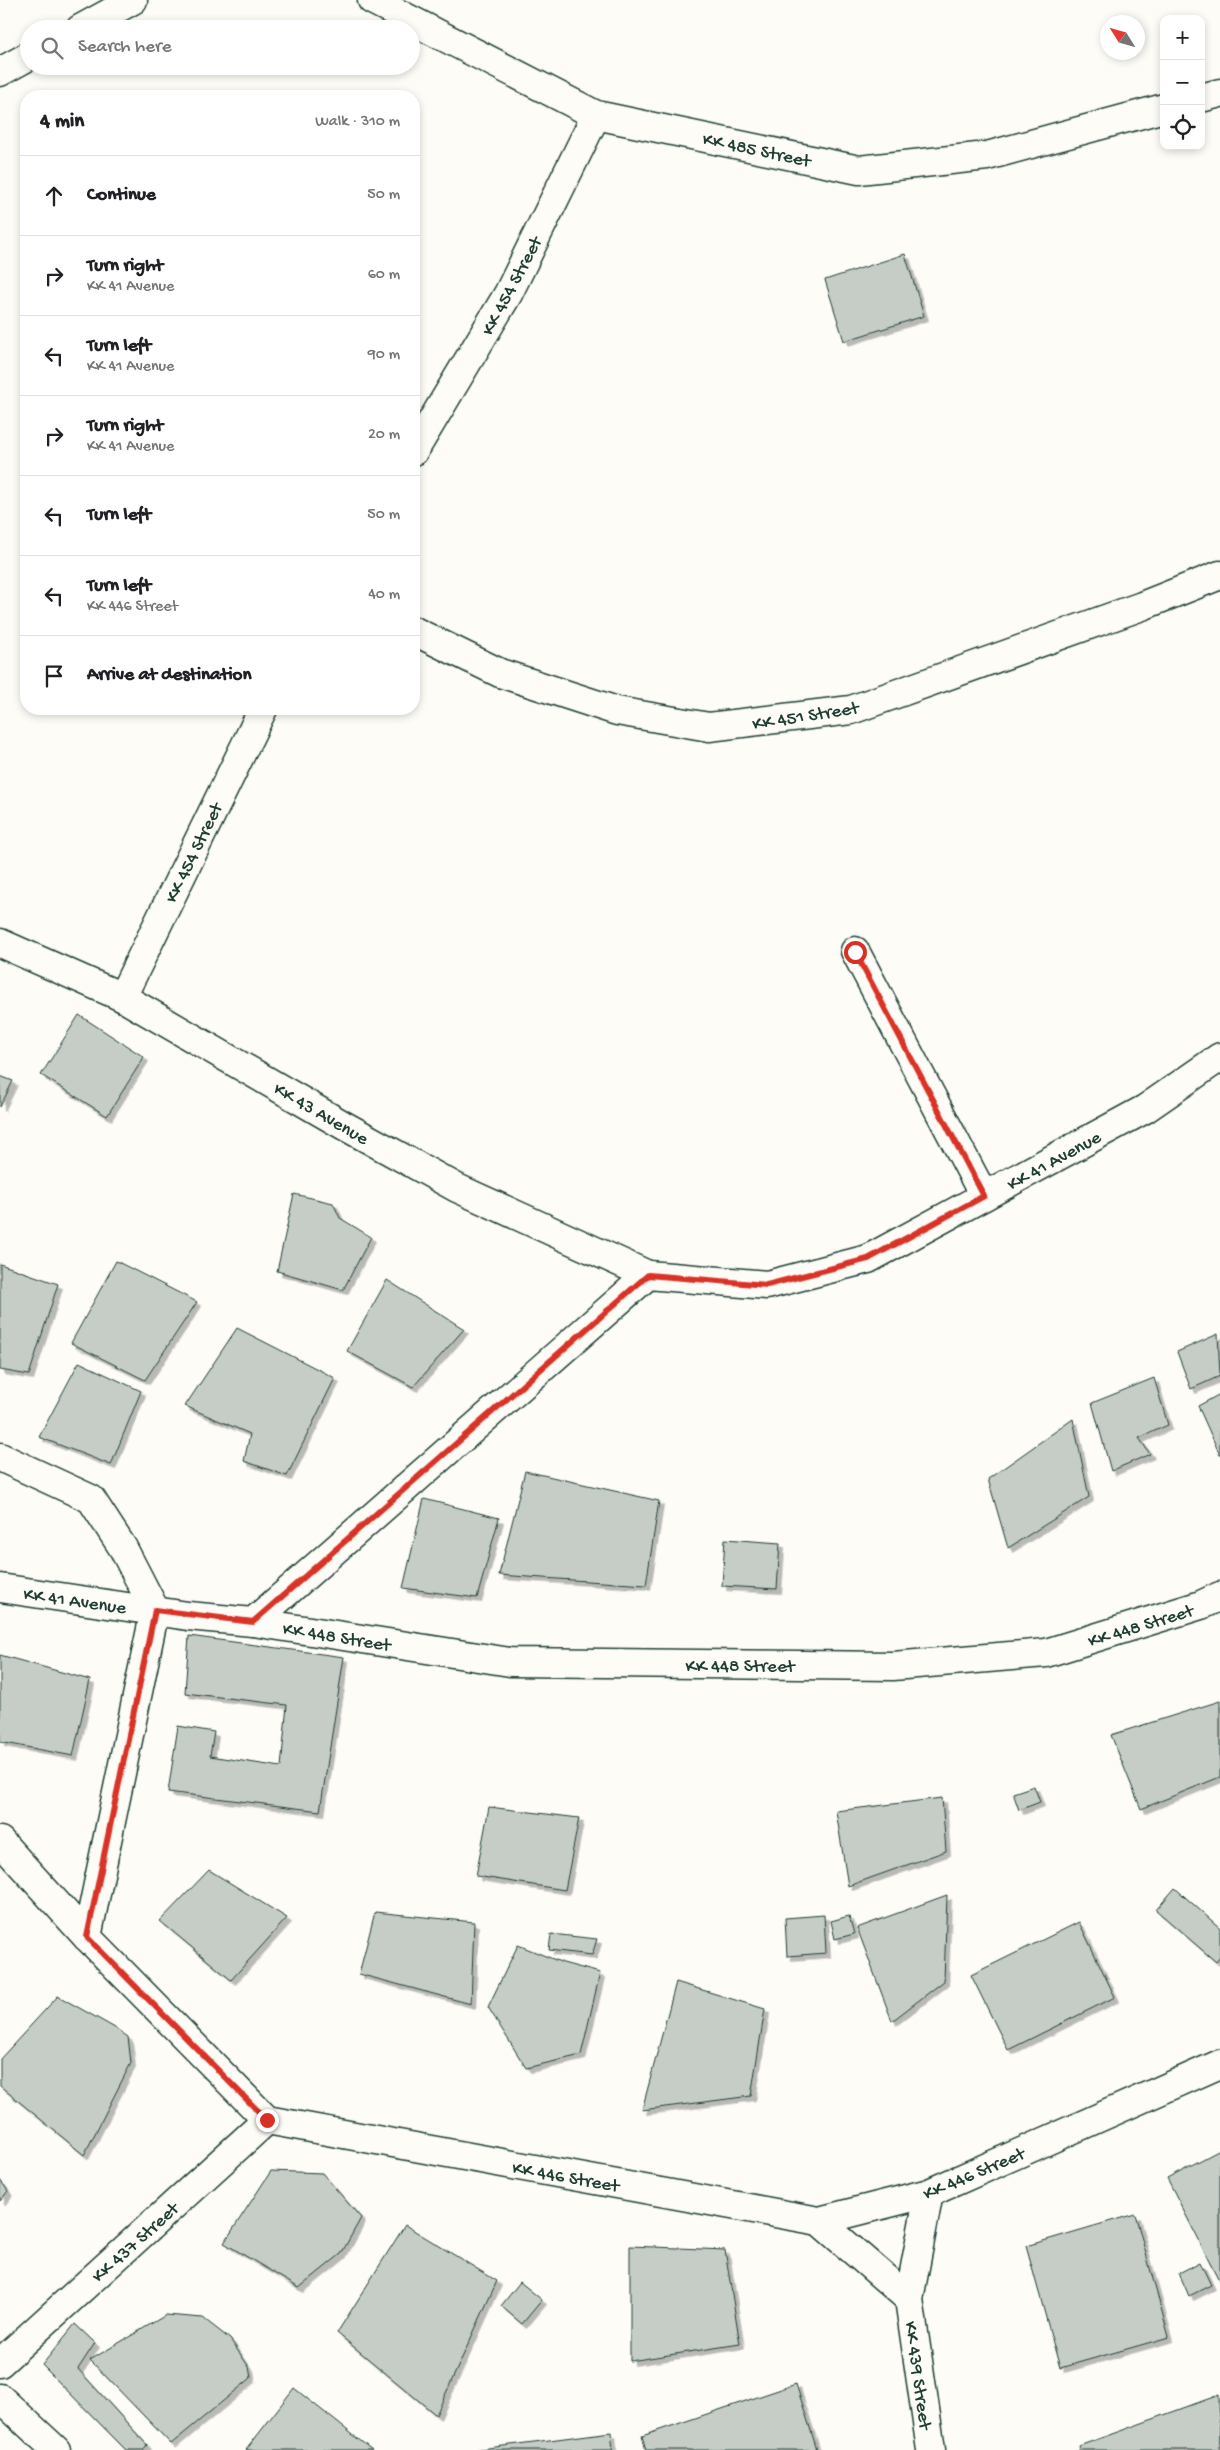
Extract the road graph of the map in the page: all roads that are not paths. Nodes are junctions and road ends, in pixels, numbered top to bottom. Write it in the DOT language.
graph roads {
  1 [pos="133,0"];
  2 [pos="372,0"];
  3 [pos="96,20"];
  4 [pos="411,20"];
  5 [pos="420,25"];
  6 [pos="20,61"];
  7 [pos="0,72"];
  8 [pos="1220,93"];
  9 [pos="1205,97"];
  10 [pos="1160,109"];
  11 [pos="596,115"];
  12 [pos="420,440"];
  13 [pos="1220,575"];
  14 [pos="420,634"];
  15 [pos="260,715"];
  16 [pos="0,943"];
  17 [pos="855,952"];
  18 [pos="122,997"];
  19 [pos="1220,1057"];
  20 [pos="984,1196"];
  21 [pos="648,1275"];
  22 [pos="0,1457"];
  23 [pos="0,1588"];
  24 [pos="1220,1596"];
  25 [pos="155,1610"];
  26 [pos="253,1622"];
  27 [pos="0,1841"];
  28 [pos="87,1937"];
  29 [pos="1220,2064"];
  30 [pos="267,2120"];
  31 [pos="929,2193"];
  32 [pos="819,2221"];
  33 [pos="909,2299"];
  34 [pos="0,2363"];
  35 [pos="0,2398"];
  36 [pos="56,2450"];
  37 [pos="931,2450"];
  1 -- 3 [label="street"];
  2 -- 4 [label="street, KK 485 Street"];
  5 -- 11 [label="street, KK 485 Street"];
  6 -- 7 [label="street"];
  8 -- 9 [label="street"];
  10 -- 11 [label="street, KK 485 Street"];
  11 -- 12 [label="street, KK 454 Street"];
  13 -- 14 [label="street, KK 451 Street"];
  15 -- 18 [label="street, KK 454 Street"];
  16 -- 18 [label="street, KK 43 Avenue"];
  17 -- 20 [label="street"];
  18 -- 21 [label="street, KK 43 Avenue"];
  19 -- 20 [label="street, KK 41 Avenue"];
  20 -- 21 [label="street, KK 41 Avenue"];
  21 -- 26 [label="street"];
  22 -- 25 [label="street"];
  23 -- 25 [label="street, KK 41 Avenue"];
  24 -- 26 [label="street, KK 448 Street"];
  25 -- 26 [label="street, KK 41 Avenue"];
  25 -- 28 [label="street"];
  27 -- 28 [label="street"];
  28 -- 30 [label="street"];
  29 -- 31 [label="street, KK 446 Street"];
  30 -- 32 [label="street, KK 446 Street"];
  30 -- 34 [label="street, KK 437 Street"];
  31 -- 32 [label="street, KK 446 Street"];
  31 -- 33 [label="street, KK 439 Street"];
  32 -- 33 [label="street, KK 439 Street"];
  33 -- 37 [label="street, KK 439 Street"];
  35 -- 36 [label="street"];
}
